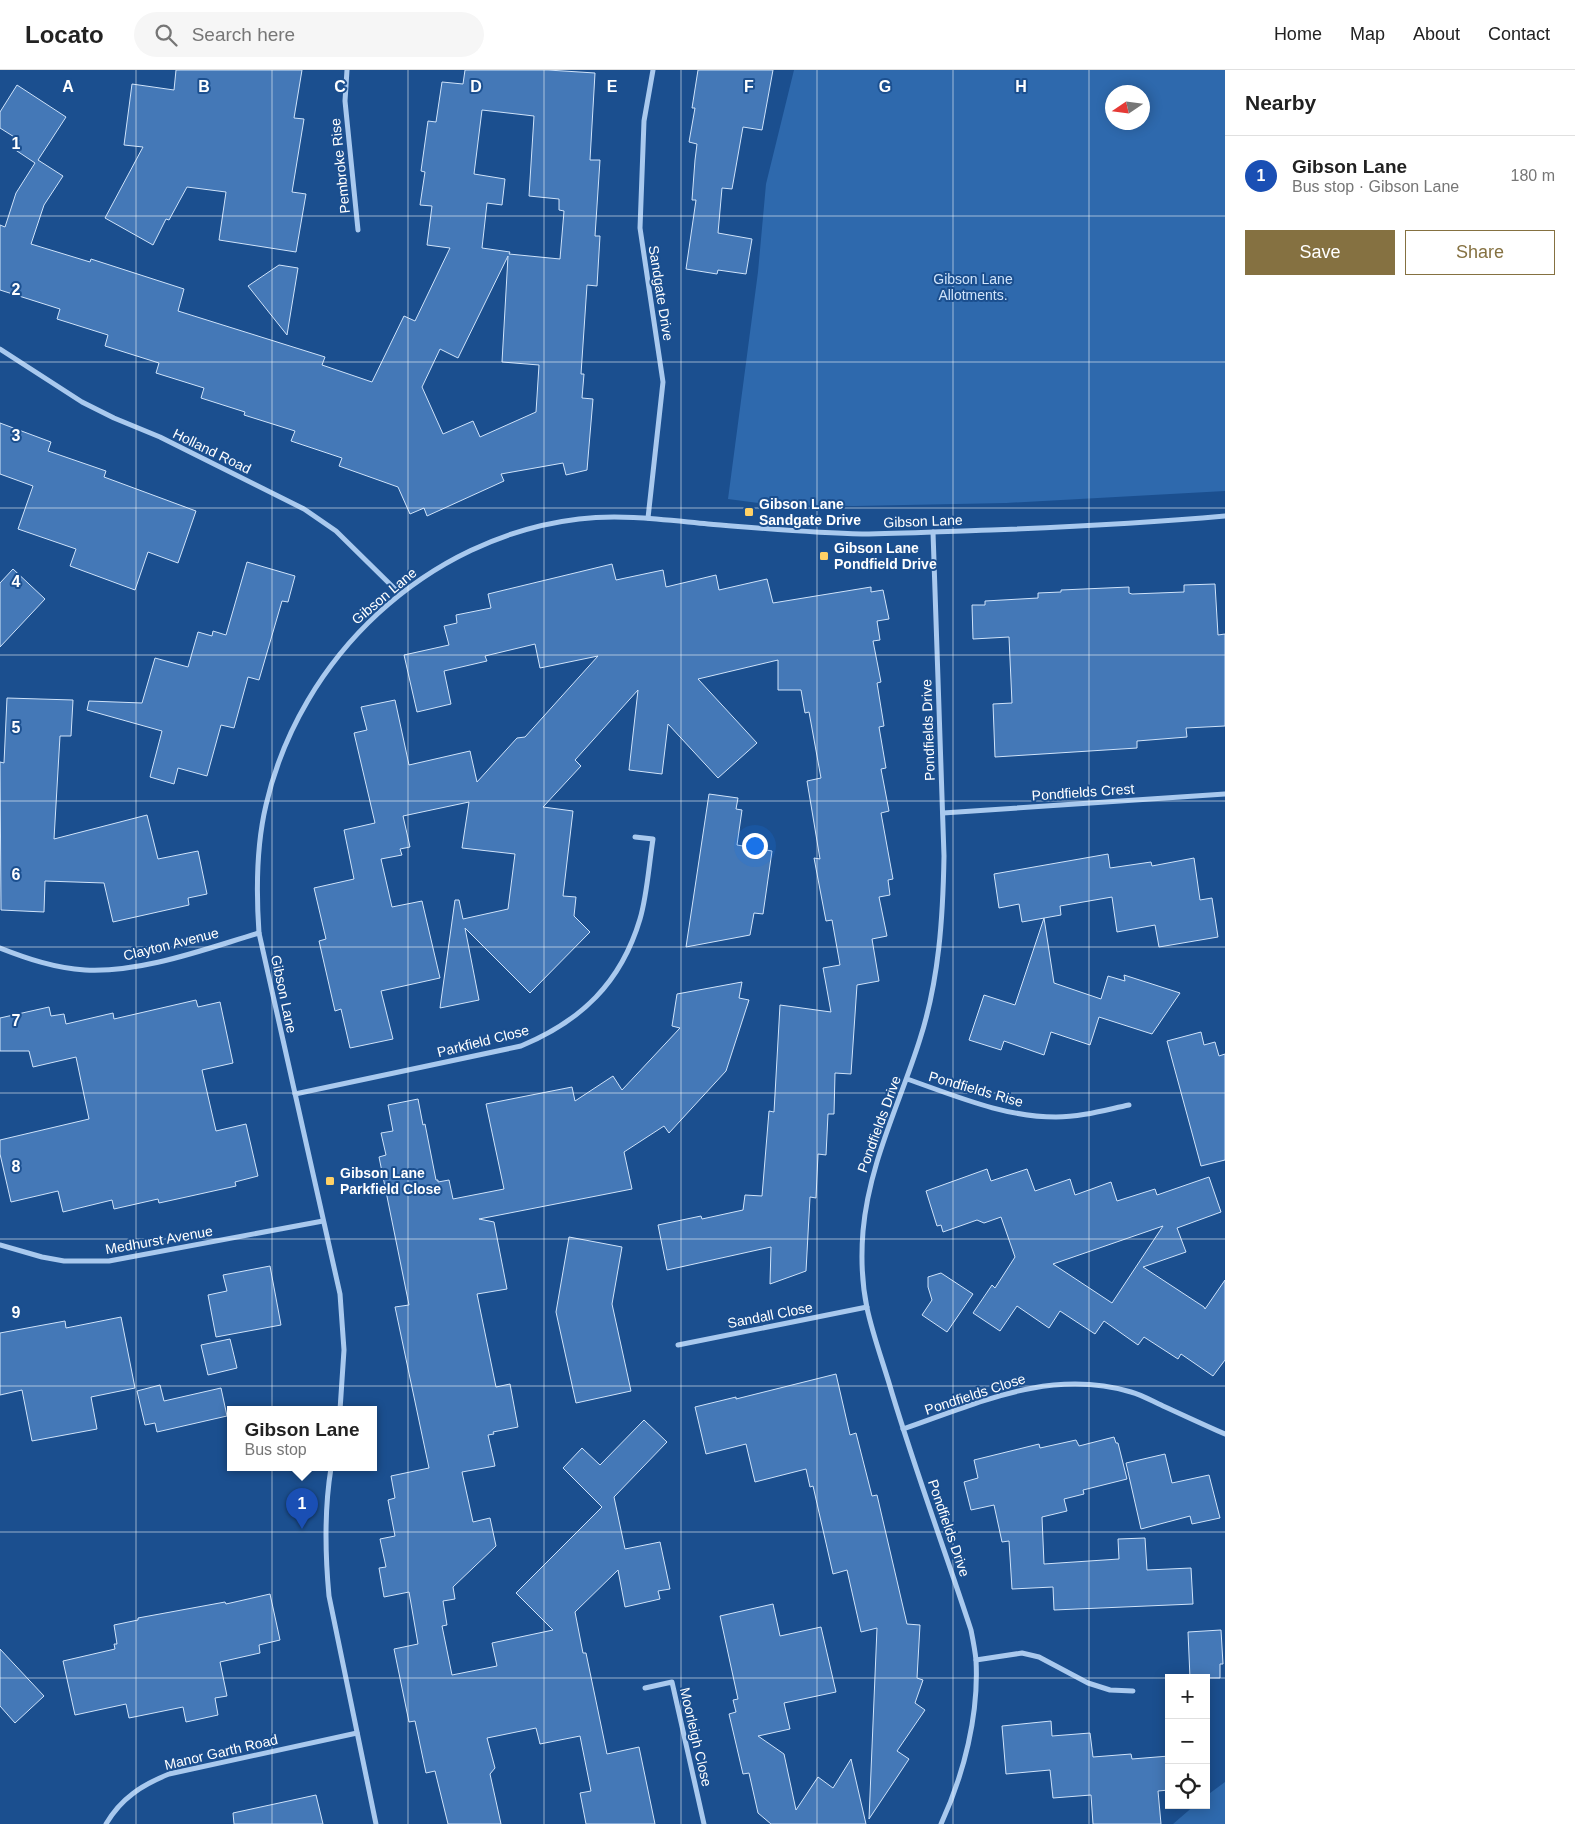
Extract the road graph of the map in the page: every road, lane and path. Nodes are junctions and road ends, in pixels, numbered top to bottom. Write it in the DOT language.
graph roads {
  1 [pos="347,70"];
  2 [pos="653,70"];
  3 [pos="358,230"];
  4 [pos="0,348"];
  5 [pos="1225,516"];
  6 [pos="648,518"];
  7 [pos="933,532"];
  8 [pos="400,594"];
  9 [pos="1225,794"];
  10 [pos="943,813"];
  11 [pos="635,837"];
  12 [pos="260,933"];
  13 [pos="0,948"];
  14 [pos="907,1079"];
  15 [pos="295,1094"];
  16 [pos="1129,1105"];
  17 [pos="323,1220"];
  18 [pos="0,1245"];
  19 [pos="867,1307"];
  20 [pos="678,1344"];
  21 [pos="340,1406"];
  22 [pos="903,1429"];
  23 [pos="1225,1434"];
  24 [pos="330,1471"];
  25 [pos="976,1660"];
  26 [pos="645,1688"];
  27 [pos="1133,1691"];
  28 [pos="357,1733"];
  29 [pos="106,1824"];
  30 [pos="376,1824"];
  31 [pos="704,1824"];
  32 [pos="941,1824"];
  1 -- 3 [label="street, Pembroke Rise"];
  2 -- 6 [label="street, Sandgate Drive"];
  4 -- 8 [label="street, Holland Road"];
  5 -- 7 [label="street, Gibson Lane"];
  6 -- 7 [label="street, Gibson Lane"];
  6 -- 8 [label="street, Gibson Lane"];
  7 -- 10 [label="street, Pondfields Drive"];
  8 -- 12 [label="street, Gibson Lane"];
  9 -- 10 [label="street, Pondfields Crest"];
  10 -- 14 [label="street, Pondfields Drive"];
  11 -- 15 [label="street, Parkfield Close"];
  12 -- 13 [label="street, Clayton Avenue"];
  12 -- 15 [label="street, Gibson Lane"];
  14 -- 16 [label="street, Pondfields Rise"];
  14 -- 19 [label="street, Pondfields Drive"];
  15 -- 17 [label="street, Gibson Lane"];
  17 -- 18 [label="street, Medhurst Avenue"];
  17 -- 21 [label="street, Gibson Lane"];
  19 -- 20 [label="street, Sandall Close"];
  19 -- 22 [label="street, Pondfields Drive"];
  22 -- 23 [label="street, Pondfields Close"];
  22 -- 25 [label="street, Pondfields Drive"];
  24 -- 28 [label="street"];
  25 -- 27 [label="street"];
  25 -- 32 [label="street, Pondfields Drive"];
  26 -- 31 [label="street, Moorleigh Close"];
  28 -- 29 [label="street, Manor Garth Road"];
  28 -- 30 [label="street"];
}
